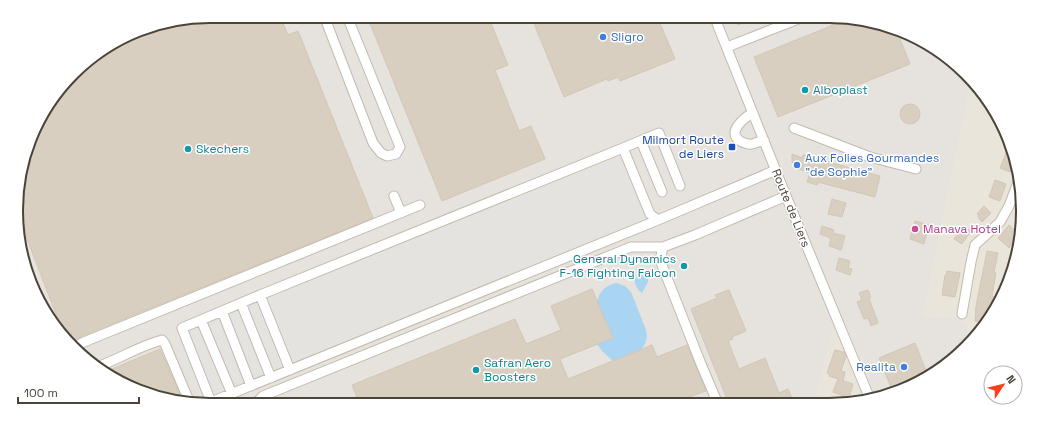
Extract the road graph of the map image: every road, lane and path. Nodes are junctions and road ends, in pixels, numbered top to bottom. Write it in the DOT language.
graph roads {
  1 [pos="327,23"];
  2 [pos="350,23"];
  3 [pos="717,23"];
  4 [pos="789,23"];
  5 [pos="727,48"];
  6 [pos="753,113"];
  7 [pos="794,128"];
  8 [pos="641,140"];
  9 [pos="764,140"];
  10 [pos="623,148"];
  11 [pos="916,168"];
  12 [pos="776,170"];
  13 [pos="680,186"];
  14 [pos="1015,191"];
  15 [pos="662,192"];
  16 [pos="394,196"];
  17 [pos="786,196"];
  18 [pos="420,205"];
  19 [pos="401,213"];
  20 [pos="658,220"];
  21 [pos="663,247"];
  22 [pos="260,295"];
  23 [pos="241,303"];
  24 [pos="222,311"];
  25 [pos="962,314"];
  26 [pos="201,320"];
  27 [pos="80,344"];
  28 [pos="105,365"];
  29 [pos="290,370"];
  30 [pos="271,378"];
  31 [pos="251,386"];
  32 [pos="868,393"];
  33 [pos="232,394"];
  34 [pos="187,396"];
  35 [pos="208,398"];
  36 [pos="221,398"];
  37 [pos="261,398"];
  38 [pos="715,398"];
  1 -- 2 [label="street"];
  3 -- 5 [label="street, Route de Liers"];
  4 -- 5 [label="street"];
  5 -- 6 [label="street, Route de Liers"];
  6 -- 9 [label="street, Route de Liers"];
  6 -- 9 [label="street"];
  7 -- 11 [label="street"];
  8 -- 10 [label="street"];
  8 -- 13 [label="street"];
  8 -- 15 [label="street"];
  9 -- 12 [label="street, Route de Liers"];
  10 -- 20 [label="street"];
  10 -- 22 [label="street"];
  12 -- 17 [label="street, Route de Liers"];
  12 -- 20 [label="street"];
  14 -- 25 [label="street"];
  16 -- 19 [label="street"];
  17 -- 21 [label="street"];
  17 -- 32 [label="street, Route de Liers"];
  18 -- 19 [label="street"];
  19 -- 27 [label="street"];
  20 -- 29 [label="street"];
  21 -- 37 [label="street"];
  21 -- 38 [label="street"];
  22 -- 23 [label="street"];
  22 -- 29 [label="street"];
  23 -- 24 [label="street"];
  23 -- 30 [label="street"];
  24 -- 26 [label="street"];
  24 -- 31 [label="street"];
  26 -- 33 [label="street"];
  26 -- 35 [label="street"];
  28 -- 34 [label="street"];
  29 -- 30 [label="street"];
  30 -- 31 [label="street"];
  31 -- 33 [label="street"];
  33 -- 36 [label="street"];
}
